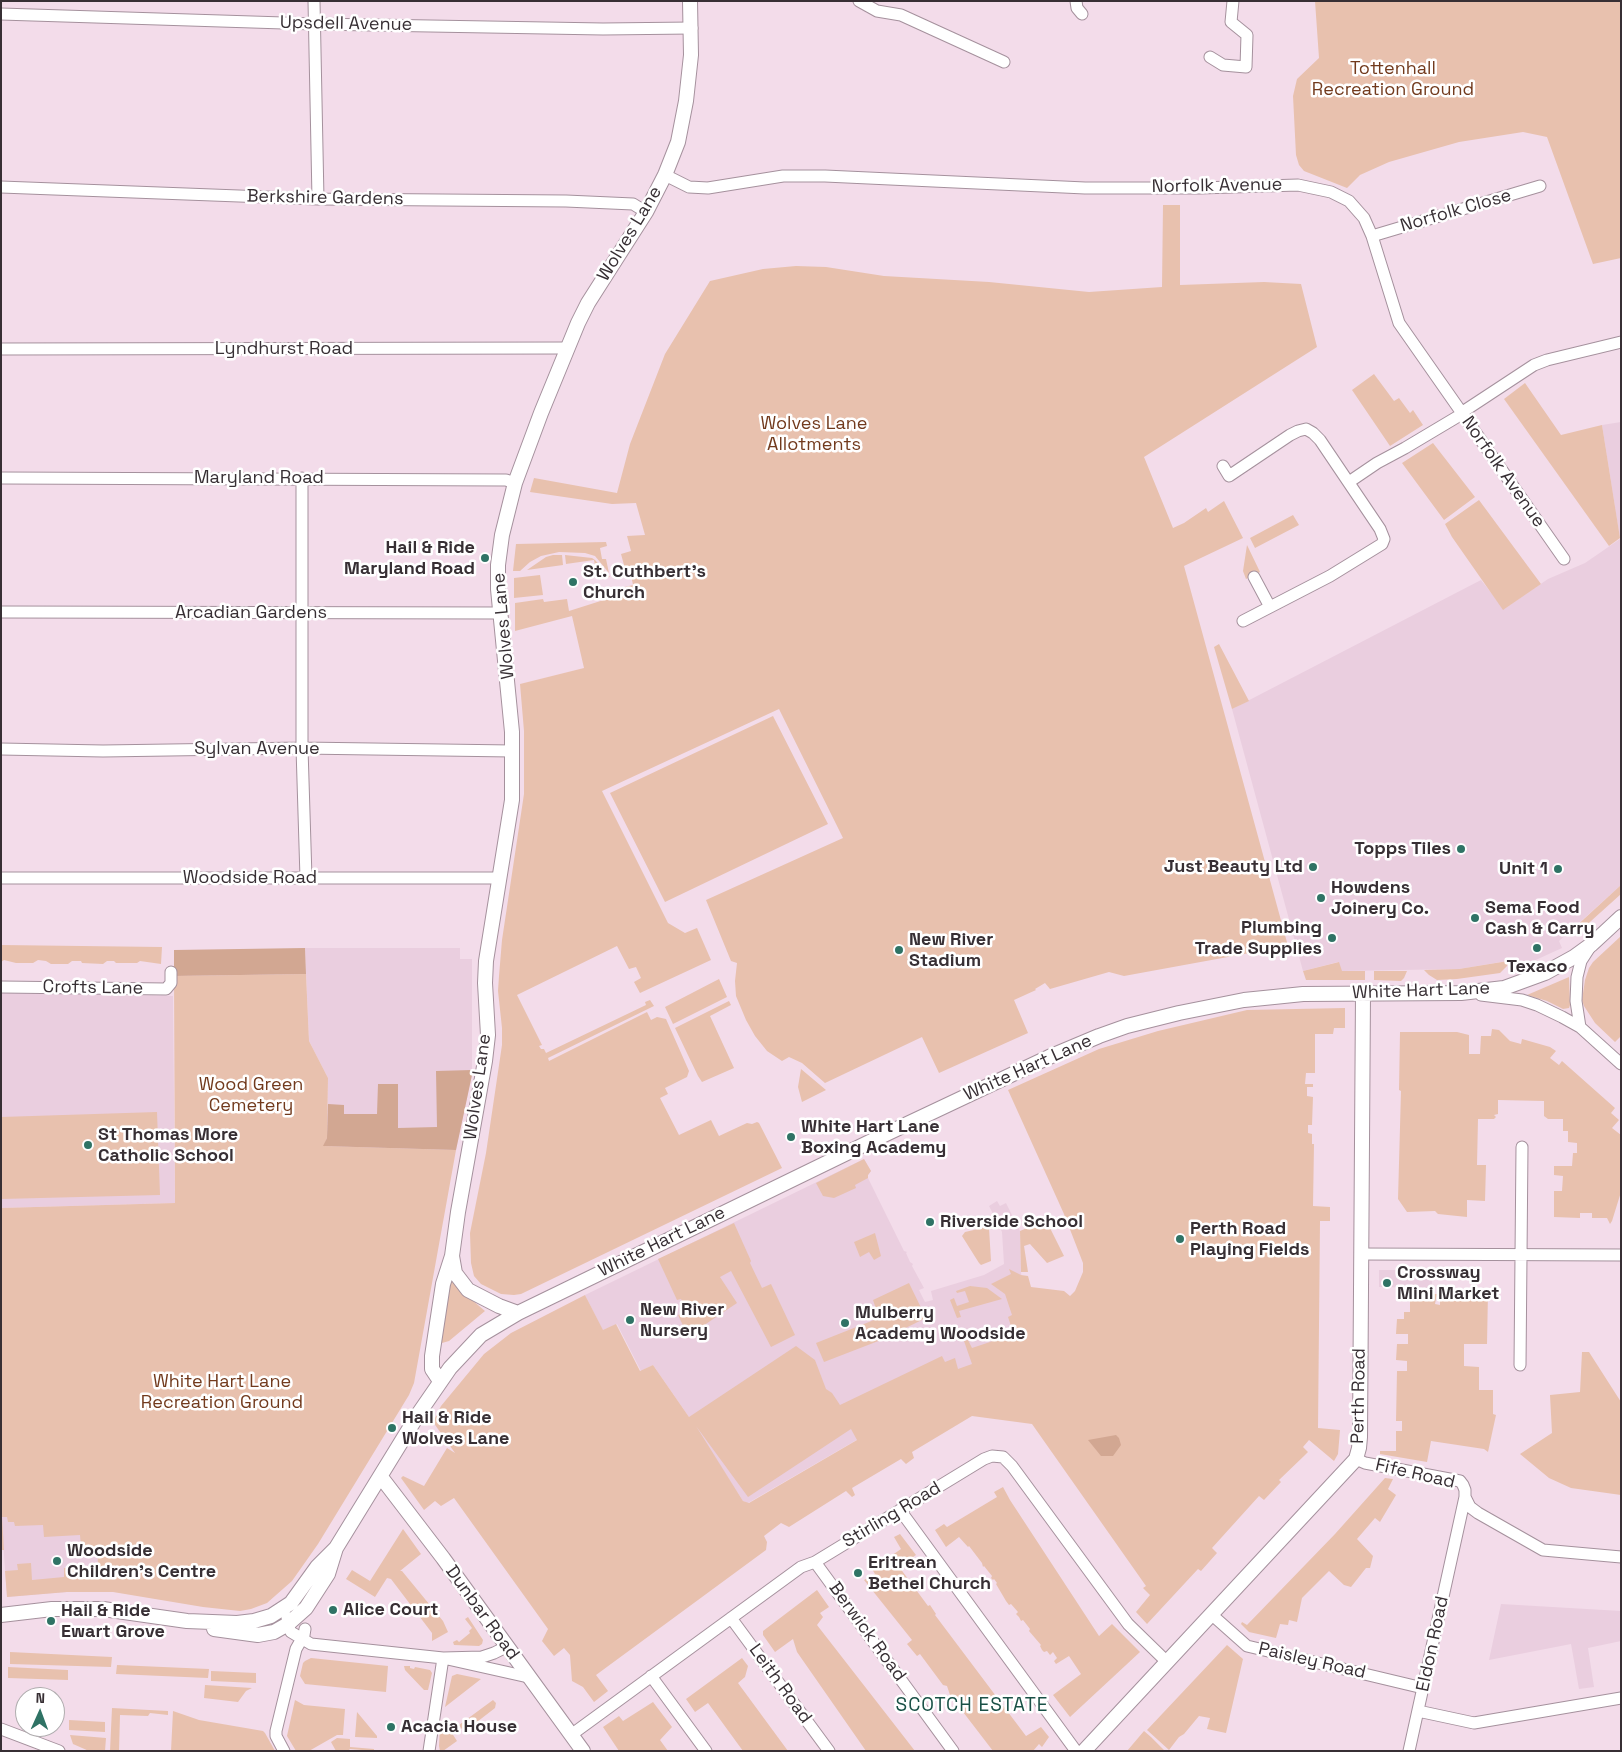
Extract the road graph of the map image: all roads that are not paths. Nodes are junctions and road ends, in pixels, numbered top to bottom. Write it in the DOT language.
graph roads {
  1 [pos="314,1"];
  2 [pos="690,1"];
  3 [pos="859,1"];
  4 [pos="1076,1"];
  5 [pos="1233,1"];
  6 [pos="1,14"];
  7 [pos="1082,14"];
  8 [pos="315,24"];
  9 [pos="692,28"];
  10 [pos="1210,57"];
  11 [pos="1004,62"];
  12 [pos="665,175"];
  13 [pos="1540,186"];
  14 [pos="1,187"];
  15 [pos="318,199"];
  16 [pos="646,212"];
  17 [pos="1372,236"];
  18 [pos="1621,342"];
  19 [pos="567,348"];
  20 [pos="1,349"];
  21 [pos="1461,413"];
  22 [pos="1223,466"];
  23 [pos="1,478"];
  24 [pos="302,478"];
  25 [pos="1349,482"];
  26 [pos="515,483"];
  27 [pos="1564,559"];
  28 [pos="1254,577"];
  29 [pos="1270,607"];
  30 [pos="1,612"];
  31 [pos="302,613"];
  32 [pos="500,613"];
  33 [pos="1243,621"];
  34 [pos="302,748"];
  35 [pos="1,749"];
  36 [pos="512,751"];
  37 [pos="1,878"];
  38 [pos="306,878"];
  39 [pos="499,878"];
  40 [pos="1621,917"];
  41 [pos="1592,944"];
  42 [pos="171,972"];
  43 [pos="1,987"];
  44 [pos="1364,994"];
  45 [pos="1461,994"];
  46 [pos="1580,1027"];
  47 [pos="1621,1064"];
  48 [pos="1522,1147"];
  49 [pos="1361,1254"];
  50 [pos="1521,1255"];
  51 [pos="1621,1255"];
  52 [pos="452,1256"];
  53 [pos="518,1313"];
  54 [pos="1520,1365"];
  55 [pos="440,1381"];
  56 [pos="1356,1459"];
  57 [pos="381,1477"];
  58 [pos="1465,1498"];
  59 [pos="900,1510"];
  60 [pos="1491,1521"];
  61 [pos="1456,1537"];
  62 [pos="336,1548"];
  63 [pos="1621,1557"];
  64 [pos="815,1562"];
  65 [pos="291,1603"];
  66 [pos="1211,1614"];
  67 [pos="1,1615"];
  68 [pos="731,1618"];
  69 [pos="187,1621"];
  70 [pos="296,1631"];
  71 [pos="506,1647"];
  72 [pos="443,1658"];
  73 [pos="1167,1662"];
  74 [pos="651,1676"];
  75 [pos="528,1677"];
  76 [pos="1423,1688"];
  77 [pos="1621,1698"];
  78 [pos="1418,1712"];
  79 [pos="1,1729"];
  80 [pos="571,1735"];
  81 [pos="59,1751"];
  82 [pos="284,1751"];
  83 [pos="429,1751"];
  84 [pos="583,1751"];
  85 [pos="706,1751"];
  86 [pos="829,1751"];
  87 [pos="954,1751"];
  88 [pos="1076,1751"];
  89 [pos="1084,1751"];
  90 [pos="1409,1751"];
  1 -- 8 [label="street"];
  2 -- 9 [label="street, Wolves Lane"];
  3 -- 11 [label="street"];
  4 -- 7 [label="street"];
  5 -- 10 [label="street"];
  6 -- 8 [label="street, Upsdell Avenue"];
  8 -- 9 [label="street, Upsdell Avenue"];
  8 -- 15 [label="street"];
  9 -- 12 [label="street, Wolves Lane"];
  12 -- 16 [label="street, Wolves Lane"];
  12 -- 17 [label="street, Norfolk Avenue"];
  13 -- 17 [label="street, Norfolk Close"];
  14 -- 15 [label="street, Berkshire Gardens"];
  15 -- 16 [label="street, Berkshire Gardens"];
  16 -- 19 [label="street, Wolves Lane"];
  17 -- 21 [label="street, Norfolk Avenue"];
  18 -- 21 [label="street"];
  19 -- 20 [label="street, Lyndhurst Road"];
  19 -- 26 [label="street, Wolves Lane"];
  21 -- 25 [label="street"];
  21 -- 27 [label="street, Norfolk Avenue"];
  22 -- 25 [label="street"];
  23 -- 24 [label="street, Maryland Road"];
  24 -- 26 [label="street, Maryland Road"];
  24 -- 31 [label="street"];
  25 -- 29 [label="street"];
  26 -- 32 [label="street, Wolves Lane"];
  28 -- 29 [label="street"];
  29 -- 33 [label="street"];
  30 -- 31 [label="street, Arcadian Gardens"];
  31 -- 32 [label="street, Arcadian Gardens"];
  31 -- 34 [label="street"];
  32 -- 36 [label="street, Wolves Lane"];
  34 -- 35 [label="street, Sylvan Avenue"];
  34 -- 36 [label="street, Sylvan Avenue"];
  34 -- 38 [label="street"];
  36 -- 39 [label="street, Wolves Lane"];
  37 -- 38 [label="street, Woodside Road"];
  38 -- 39 [label="street, Woodside Road"];
  39 -- 52 [label="street, Wolves Lane"];
  40 -- 41 [label="street, White Hart Lane"];
  41 -- 45 [label="street, White Hart Lane"];
  41 -- 46 [label="street"];
  42 -- 43 [label="street, Crofts Lane"];
  44 -- 45 [label="street, White Hart Lane"];
  44 -- 49 [label="street, Perth Road"];
  44 -- 53 [label="street, White Hart Lane"];
  45 -- 46 [label="street"];
  46 -- 47 [label="street"];
  48 -- 50 [label="street"];
  49 -- 50 [label="street"];
  49 -- 56 [label="street, Perth Road"];
  50 -- 51 [label="street"];
  50 -- 54 [label="street"];
  52 -- 53 [label="street, Wolves Lane"];
  52 -- 55 [label="street, Wolves Lane"];
  53 -- 55 [label="street, White Hart Lane"];
  55 -- 57 [label="street, White Hart Lane"];
  56 -- 58 [label="street, Fife Road"];
  56 -- 66 [label="street, Perth Road"];
  57 -- 62 [label="street, White Hart Lane"];
  57 -- 71 [label="street, Dunbar Road"];
  58 -- 60 [label="street"];
  58 -- 61 [label="street, Eldon Road"];
  59 -- 64 [label="street, Stirling Road"];
  59 -- 73 [label="street, Stirling Road"];
  59 -- 88 [label="street"];
  60 -- 61 [label="street, Eldon Road"];
  60 -- 63 [label="street"];
  61 -- 76 [label="street, Eldon Road"];
  62 -- 65 [label="street, White Hart Lane"];
  62 -- 70 [label="street, White Hart Lane"];
  64 -- 68 [label="street, Stirling Road"];
  64 -- 87 [label="street, Berwick Road"];
  65 -- 69 [label="street, White Hart Lane"];
  65 -- 70 [label="street"];
  66 -- 73 [label="street, Perth Road"];
  66 -- 76 [label="street, Paisley Road"];
  67 -- 69 [label="street, White Hart Lane"];
  68 -- 74 [label="street, Stirling Road"];
  68 -- 86 [label="street, Leith Road"];
  69 -- 70 [label="street, White Hart Lane"];
  70 -- 72 [label="street"];
  70 -- 82 [label="street"];
  71 -- 72 [label="street"];
  71 -- 75 [label="street, Dunbar Road"];
  72 -- 75 [label="street"];
  72 -- 83 [label="street"];
  73 -- 89 [label="street, Perth Road"];
  74 -- 80 [label="street, Stirling Road"];
  74 -- 85 [label="street"];
  75 -- 80 [label="street, Dunbar Road"];
  76 -- 78 [label="street, Eldon Road"];
  77 -- 78 [label="street"];
  78 -- 90 [label="street, Eldon Road"];
  79 -- 81 [label="street"];
  80 -- 84 [label="street, Dunbar Road"];
}
